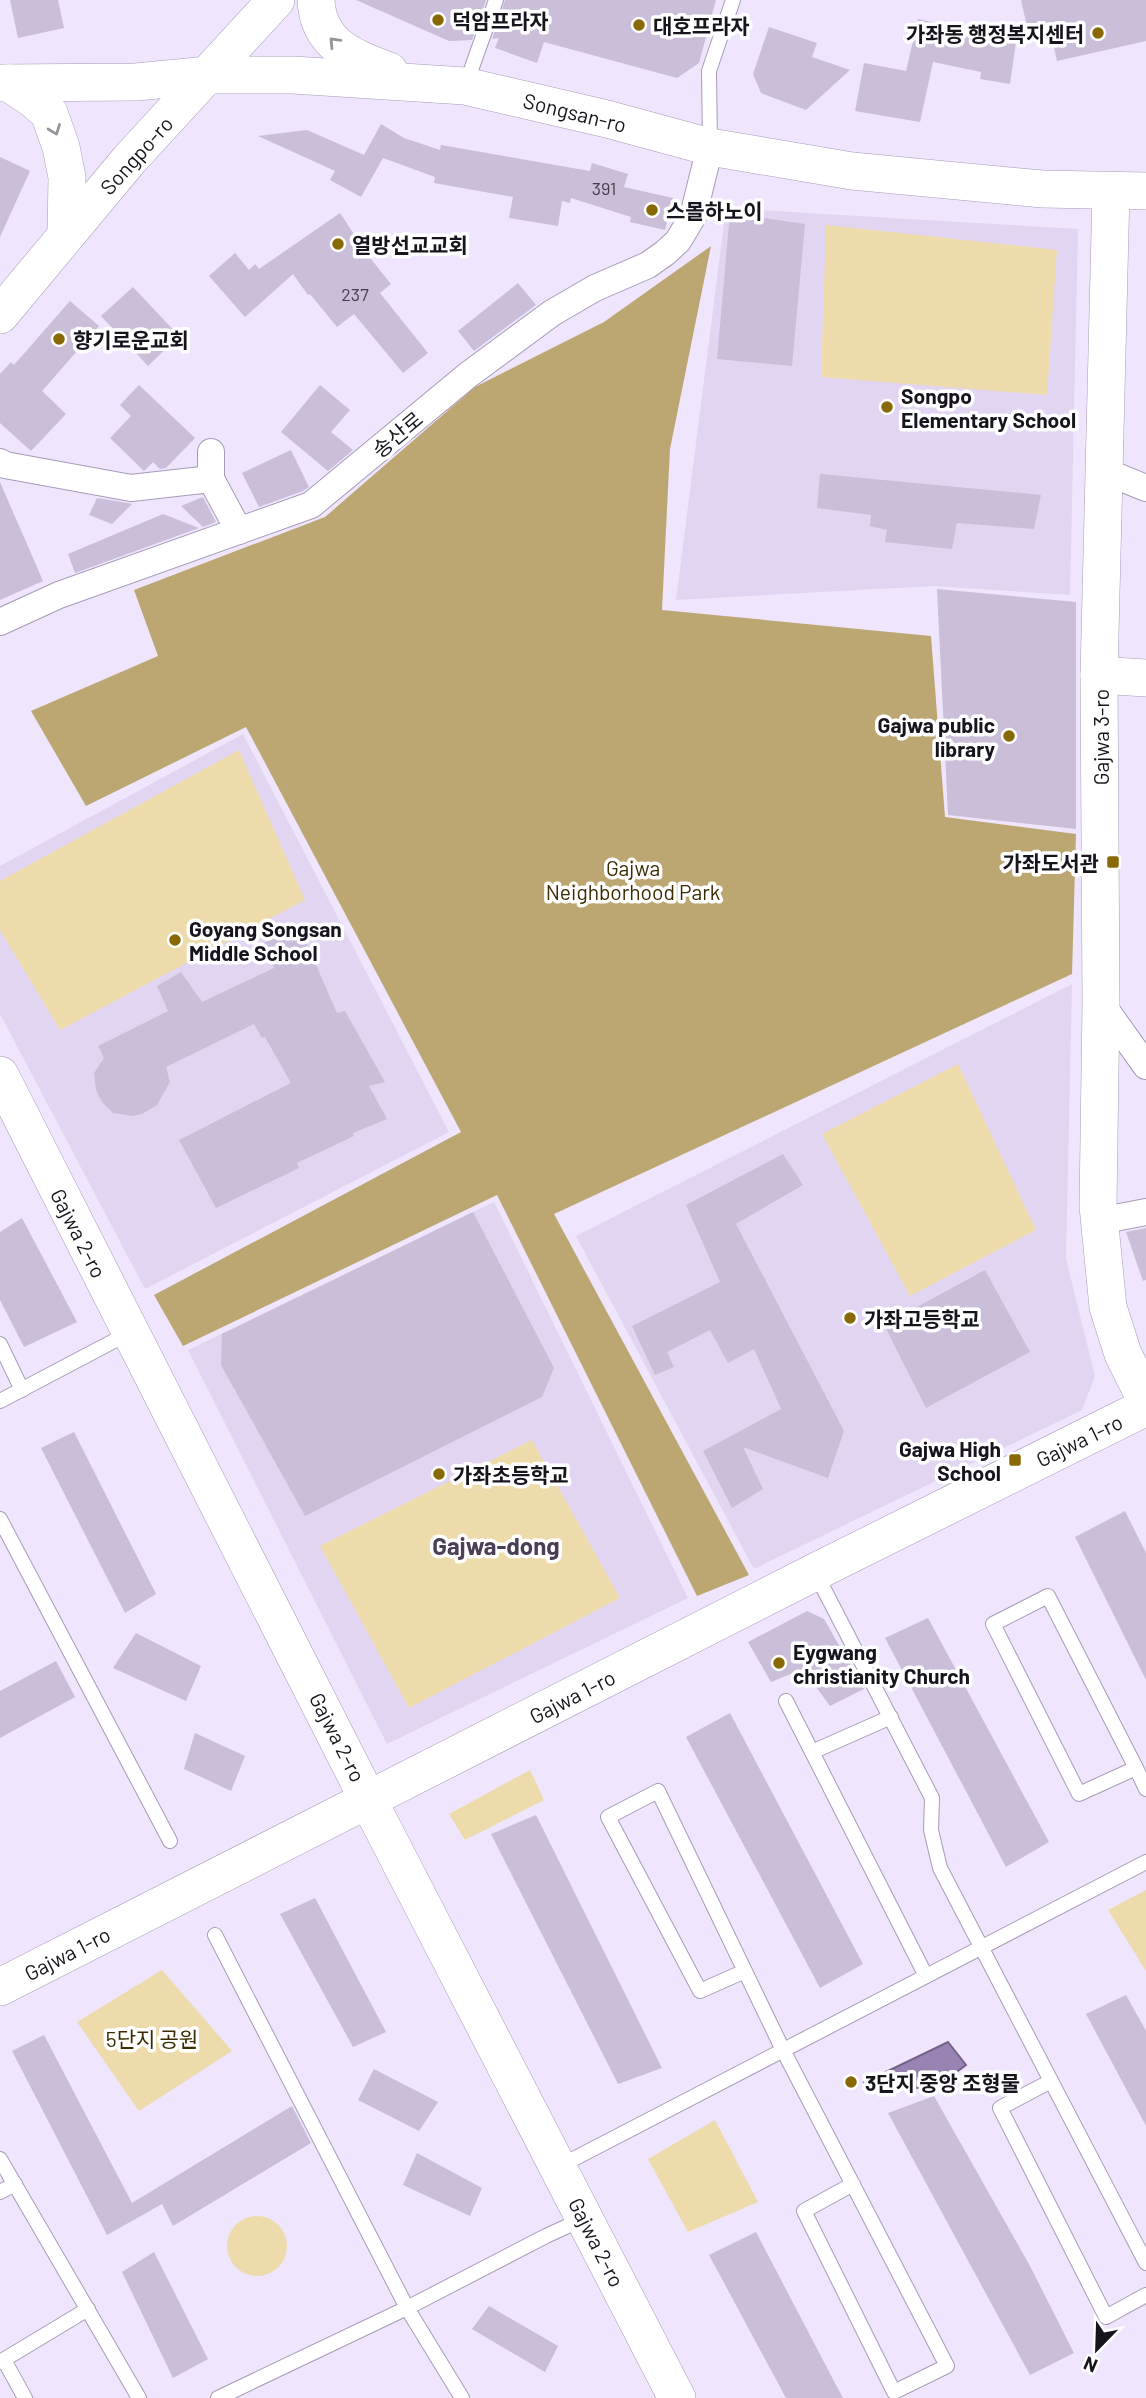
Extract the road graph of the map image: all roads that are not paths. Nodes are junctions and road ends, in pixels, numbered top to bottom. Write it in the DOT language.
graph roads {
  1 [pos="276,0"];
  2 [pos="316,0"];
  3 [pos="496,0"];
  4 [pos="733,0"];
  5 [pos="209,75"];
  6 [pos="5,83"];
  7 [pos="453,85"];
  8 [pos="710,147"];
  9 [pos="1128,191"];
  10 [pos="66,235"];
  11 [pos="0,315"];
  12 [pos="211,452"];
  13 [pos="0,462"];
  14 [pos="1104,471"];
  15 [pos="211,479"];
  16 [pos="1146,488"];
  17 [pos="239,531"];
  18 [pos="0,622"];
  19 [pos="1099,675"];
  20 [pos="1146,678"];
  21 [pos="1101,1003"];
  22 [pos="1146,1066"];
  23 [pos="0,1075"];
  24 [pos="1146,1212"];
  25 [pos="1099,1222"];
  26 [pos="130,1333"];
  27 [pos="0,1344"];
  28 [pos="22,1390"];
  29 [pos="1146,1400"];
  30 [pos="0,1401"];
  31 [pos="1146,1407"];
  32 [pos="0,1519"];
  33 [pos="815,1572"];
  34 [pos="786,1701"];
  35 [pos="891,1717"];
  36 [pos="812,1752"];
  37 [pos="1136,1768"];
  38 [pos="1146,1788"];
  39 [pos="370,1799"];
  40 [pos="170,1841"];
  41 [pos="1146,1862"];
  42 [pos="215,1935"];
  43 [pos="982,1947"];
  44 [pos="746,1970"];
  45 [pos="926,1976"];
  46 [pos="0,1987"];
  47 [pos="783,2050"];
  48 [pos="1052,2081"];
  49 [pos="0,2160"];
  50 [pos="558,2167"];
  51 [pos="853,2184"];
  52 [pos="15,2185"];
  53 [pos="0,2192"];
  54 [pos="584,2218"];
  55 [pos="1146,2263"];
  56 [pos="1146,2295"];
  57 [pos="407,2308"];
  58 [pos="88,2309"];
  59 [pos="2,2361"];
  60 [pos="25,2398"];
  61 [pos="139,2398"];
  62 [pos="218,2398"];
  63 [pos="462,2398"];
  64 [pos="677,2398"];
  1 -- 5 [label="street, Songpo-ro"];
  7 -- 2 [label="street, one-way"];
  3 -- 7 [label="lane"];
  4 -- 8 [label="lane"];
  5 -- 6 [label="street, Songsan-ro"];
  5 -- 7 [label="street, Songsan-ro"];
  5 -- 10 [label="street, Songpo-ro"];
  6 -- 10 [label="street, one-way"];
  7 -- 8 [label="street, Songsan-ro"];
  8 -- 9 [label="street, Songsan-ro"];
  8 -- 17 [label="street, 송산로"];
  9 -- 14 [label="street, Gajwa 3-ro"];
  10 -- 11 [label="street, Songpo-ro"];
  12 -- 15 [label="street"];
  13 -- 15 [label="street"];
  14 -- 16 [label="street"];
  14 -- 19 [label="street, Gajwa 3-ro"];
  15 -- 17 [label="street"];
  17 -- 18 [label="street, 송산로"];
  19 -- 20 [label="street"];
  19 -- 21 [label="street, Gajwa 3-ro"];
  21 -- 22 [label="street"];
  21 -- 25 [label="street, Gajwa 3-ro"];
  23 -- 26 [label="street, Gajwa 2-ro"];
  24 -- 25 [label="street"];
  25 -- 29 [label="street, Gajwa 3-ro"];
  26 -- 28 [label="lane"];
  26 -- 39 [label="street, Gajwa 2-ro"];
  27 -- 28 [label="lane"];
  28 -- 30 [label="lane"];
  31 -- 33 [label="street, Gajwa 1-ro"];
  32 -- 40 [label="lane"];
  33 -- 35 [label="lane"];
  33 -- 39 [label="street, Gajwa 1-ro"];
  34 -- 36 [label="lane"];
  35 -- 36 [label="lane"];
  35 -- 43 [label="lane"];
  36 -- 45 [label="lane"];
  37 -- 37 [label="lane"];
  37 -- 38 [label="lane"];
  39 -- 46 [label="street, Gajwa 1-ro"];
  39 -- 50 [label="street, Gajwa 2-ro"];
  41 -- 43 [label="lane"];
  42 -- 57 [label="lane"];
  43 -- 45 [label="lane"];
  43 -- 48 [label="lane"];
  44 -- 44 [label="lane"];
  44 -- 47 [label="lane"];
  45 -- 47 [label="lane"];
  47 -- 50 [label="lane"];
  47 -- 51 [label="lane"];
  48 -- 55 [label="lane"];
  48 -- 56 [label="lane"];
  49 -- 52 [label="lane"];
  50 -- 54 [label="street, Gajwa 2-ro"];
  51 -- 51 [label="lane"];
  52 -- 53 [label="lane"];
  52 -- 58 [label="lane"];
  54 -- 57 [label="lane"];
  54 -- 64 [label="street, Gajwa 2-ro"];
  57 -- 62 [label="lane"];
  57 -- 63 [label="lane"];
  58 -- 59 [label="lane"];
  58 -- 61 [label="lane"];
  59 -- 60 [label="lane"];
}
